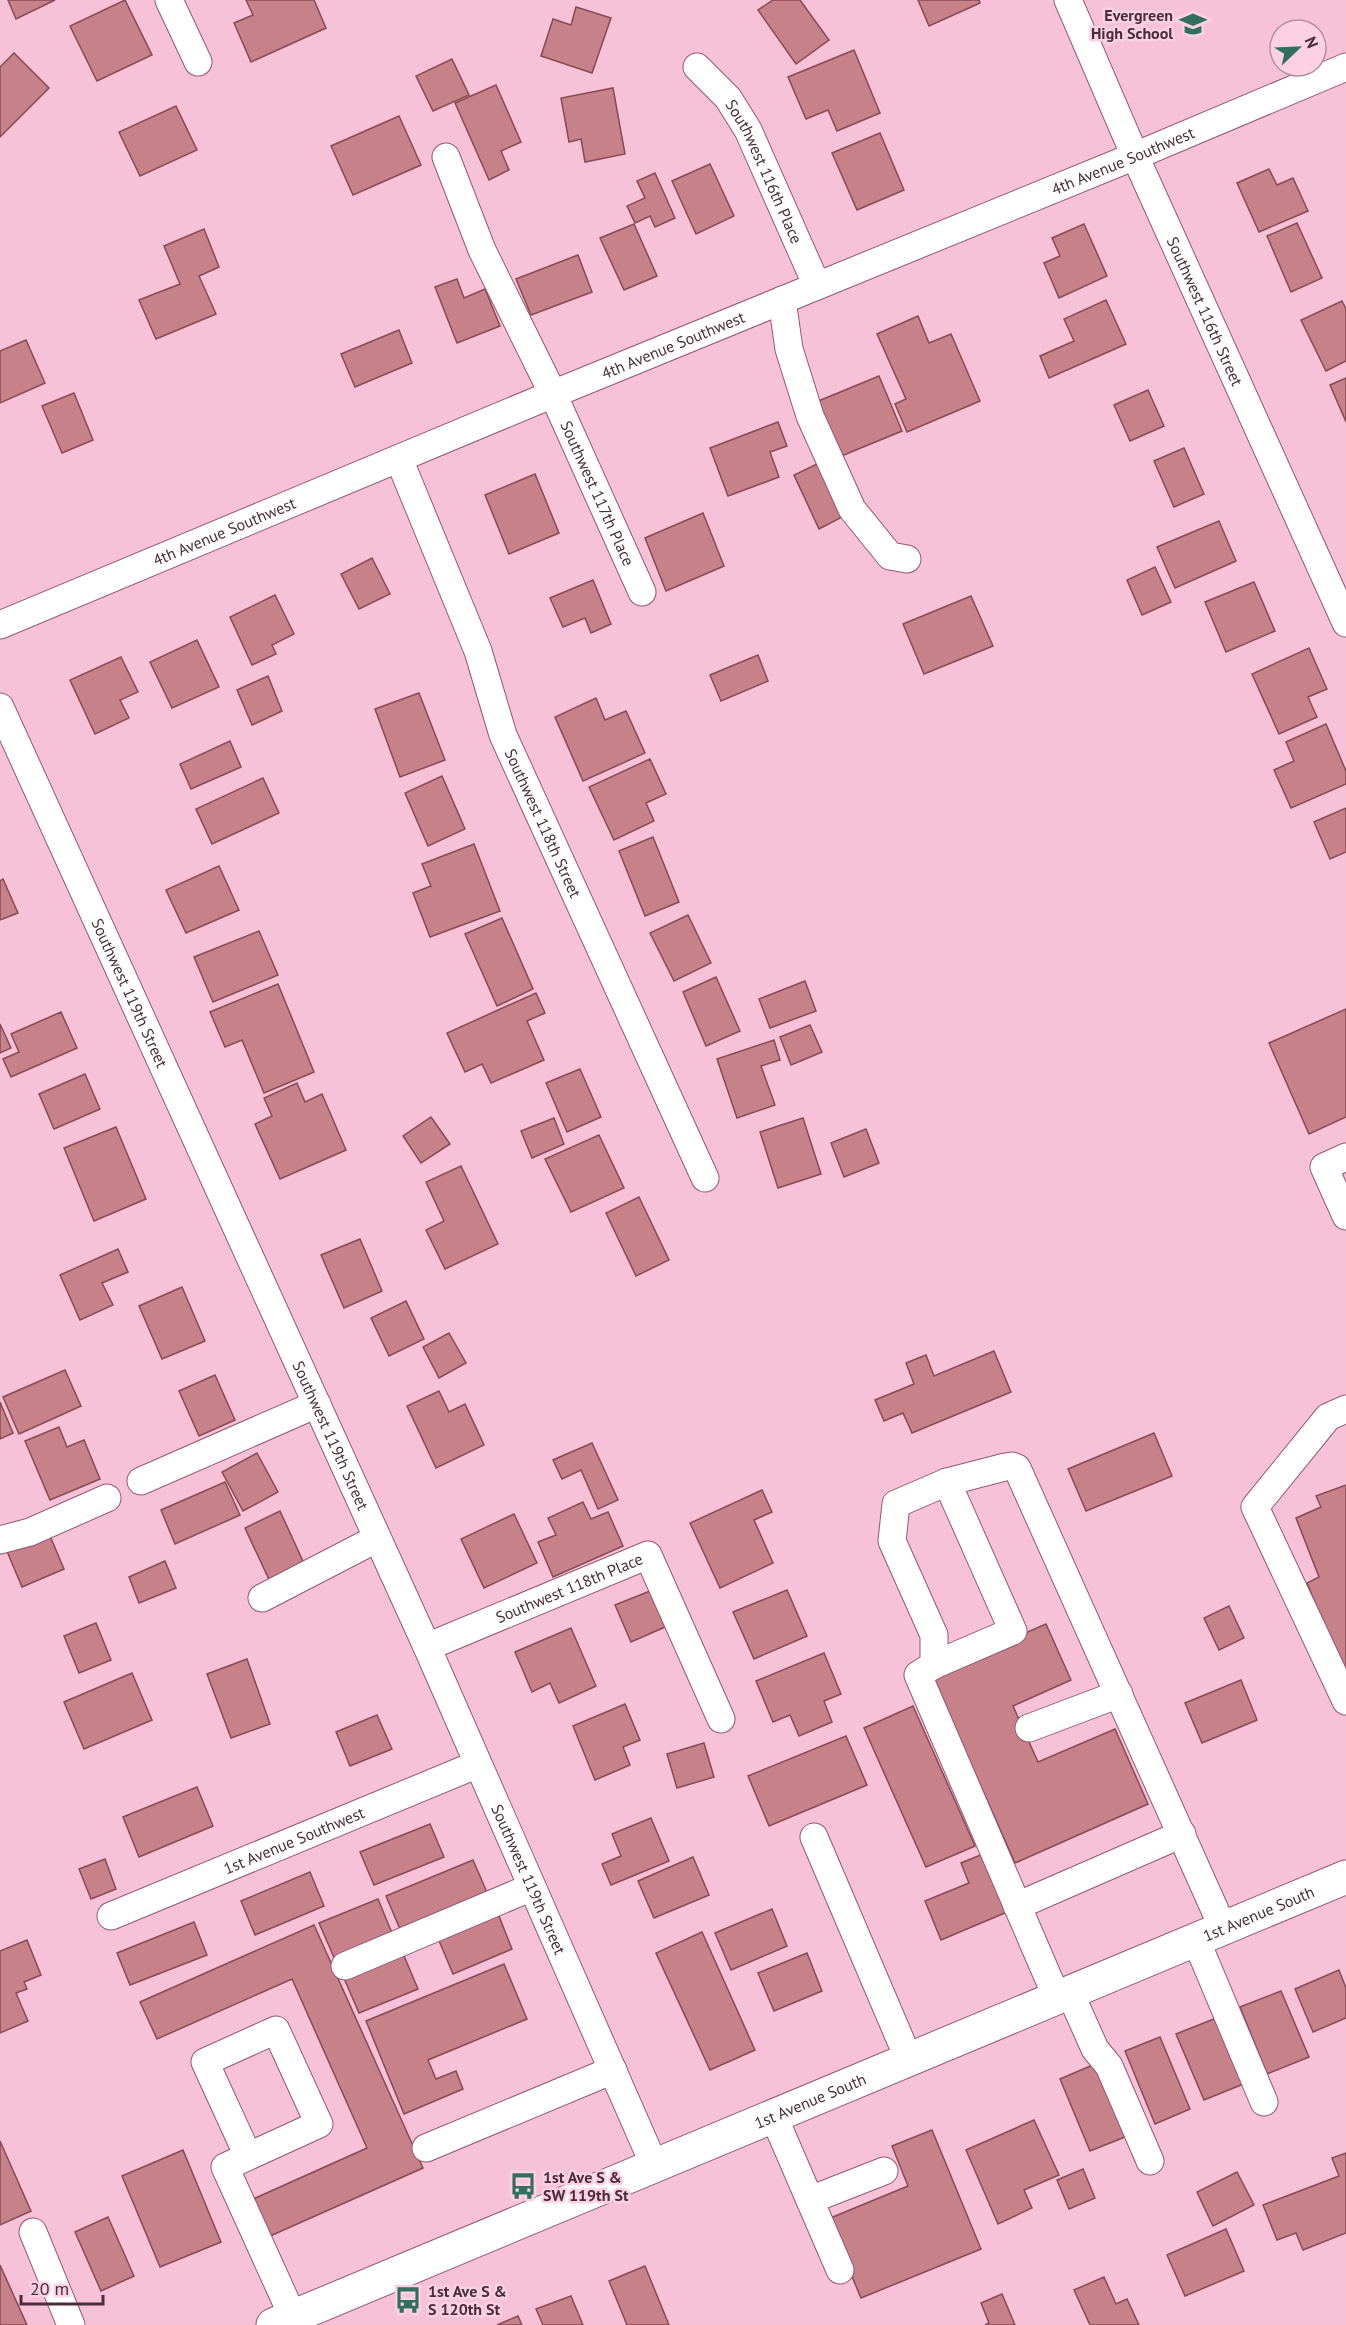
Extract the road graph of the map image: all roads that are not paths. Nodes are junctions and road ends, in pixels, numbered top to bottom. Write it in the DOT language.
graph roads {
  1 [pos="169,0"];
  2 [pos="1068,0"];
  3 [pos="198,62"];
  4 [pos="697,67"];
  5 [pos="1346,67"];
  6 [pos="1135,156"];
  7 [pos="446,157"];
  8 [pos="817,286"];
  9 [pos="783,300"];
  10 [pos="553,394"];
  11 [pos="399,459"];
  12 [pos="907,559"];
  13 [pos="642,592"];
  14 [pos="1346,623"];
  15 [pos="0,625"];
  16 [pos="0,707"];
  17 [pos="1346,1157"];
  18 [pos="705,1178"];
  19 [pos="1346,1216"];
  20 [pos="317,1404"];
  21 [pos="1346,1409"];
  22 [pos="141,1481"];
  23 [pos="947,1482"];
  24 [pos="107,1498"];
  25 [pos="376,1539"];
  26 [pos="0,1540"];
  27 [pos="262,1598"];
  28 [pos="427,1647"];
  29 [pos="934,1665"];
  30 [pos="1119,1694"];
  31 [pos="1346,1701"];
  32 [pos="721,1719"];
  33 [pos="1029,1728"];
  34 [pos="478,1764"];
  35 [pos="1182,1834"];
  36 [pos="814,1837"];
  37 [pos="1346,1877"];
  38 [pos="532,1887"];
  39 [pos="1017,1906"];
  40 [pos="111,1916"];
  41 [pos="1210,1934"];
  42 [pos="345,1965"];
  43 [pos="1063,1995"];
  44 [pos="909,2060"];
  45 [pos="613,2070"];
  46 [pos="1264,2102"];
  47 [pos="774,2117"];
  48 [pos="426,2148"];
  49 [pos="248,2157"];
  50 [pos="1150,2161"];
  51 [pos="655,2167"];
  52 [pos="884,2171"];
  53 [pos="810,2200"];
  54 [pos="33,2232"];
  55 [pos="840,2270"];
  56 [pos="283,2321"];
  57 [pos="71,2325"];
  1 -- 3 [label="street"];
  2 -- 6 [label="street, Southwest 116th Street"];
  4 -- 8 [label="street, Southwest 116th Place"];
  5 -- 6 [label="street, 4th Avenue Southwest"];
  6 -- 8 [label="street, 4th Avenue Southwest"];
  6 -- 14 [label="street, Southwest 116th Street"];
  7 -- 10 [label="street, Southwest 117th Place"];
  8 -- 9 [label="street, 4th Avenue Southwest"];
  9 -- 10 [label="street, 4th Avenue Southwest"];
  9 -- 12 [label="street"];
  10 -- 11 [label="street, 4th Avenue Southwest"];
  10 -- 13 [label="street, Southwest 117th Place"];
  11 -- 15 [label="street, 4th Avenue Southwest"];
  11 -- 18 [label="street, Southwest 118th Street"];
  16 -- 20 [label="street, Southwest 119th Street"];
  17 -- 19 [label="street"];
  20 -- 22 [label="street"];
  20 -- 25 [label="street, Southwest 119th Street"];
  21 -- 31 [label="street"];
  23 -- 29 [label="street"];
  23 -- 29 [label="street"];
  23 -- 30 [label="street"];
  24 -- 26 [label="street"];
  25 -- 27 [label="street"];
  25 -- 28 [label="street, Southwest 119th Street"];
  28 -- 32 [label="street, Southwest 118th Place"];
  28 -- 34 [label="street, Southwest 119th Street"];
  29 -- 39 [label="street"];
  30 -- 33 [label="street"];
  30 -- 35 [label="street"];
  34 -- 38 [label="street, Southwest 119th Street"];
  34 -- 40 [label="street, 1st Avenue Southwest"];
  35 -- 39 [label="street"];
  35 -- 41 [label="street"];
  36 -- 44 [label="street"];
  37 -- 41 [label="main road, 1st Avenue South"];
  38 -- 42 [label="street"];
  38 -- 45 [label="street, Southwest 119th Street"];
  39 -- 43 [label="street"];
  41 -- 43 [label="main road, 1st Avenue South"];
  41 -- 46 [label="street"];
  43 -- 44 [label="main road, 1st Avenue South"];
  43 -- 50 [label="street"];
  44 -- 47 [label="main road, 1st Avenue South"];
  45 -- 48 [label="street"];
  45 -- 51 [label="street, Southwest 119th Street"];
  47 -- 51 [label="main road, 1st Avenue South"];
  47 -- 53 [label="street"];
  49 -- 49 [label="street"];
  49 -- 56 [label="street"];
  51 -- 56 [label="main road, 1st Avenue South"];
  52 -- 53 [label="street"];
  53 -- 55 [label="street"];
  54 -- 57 [label="street"];
}
